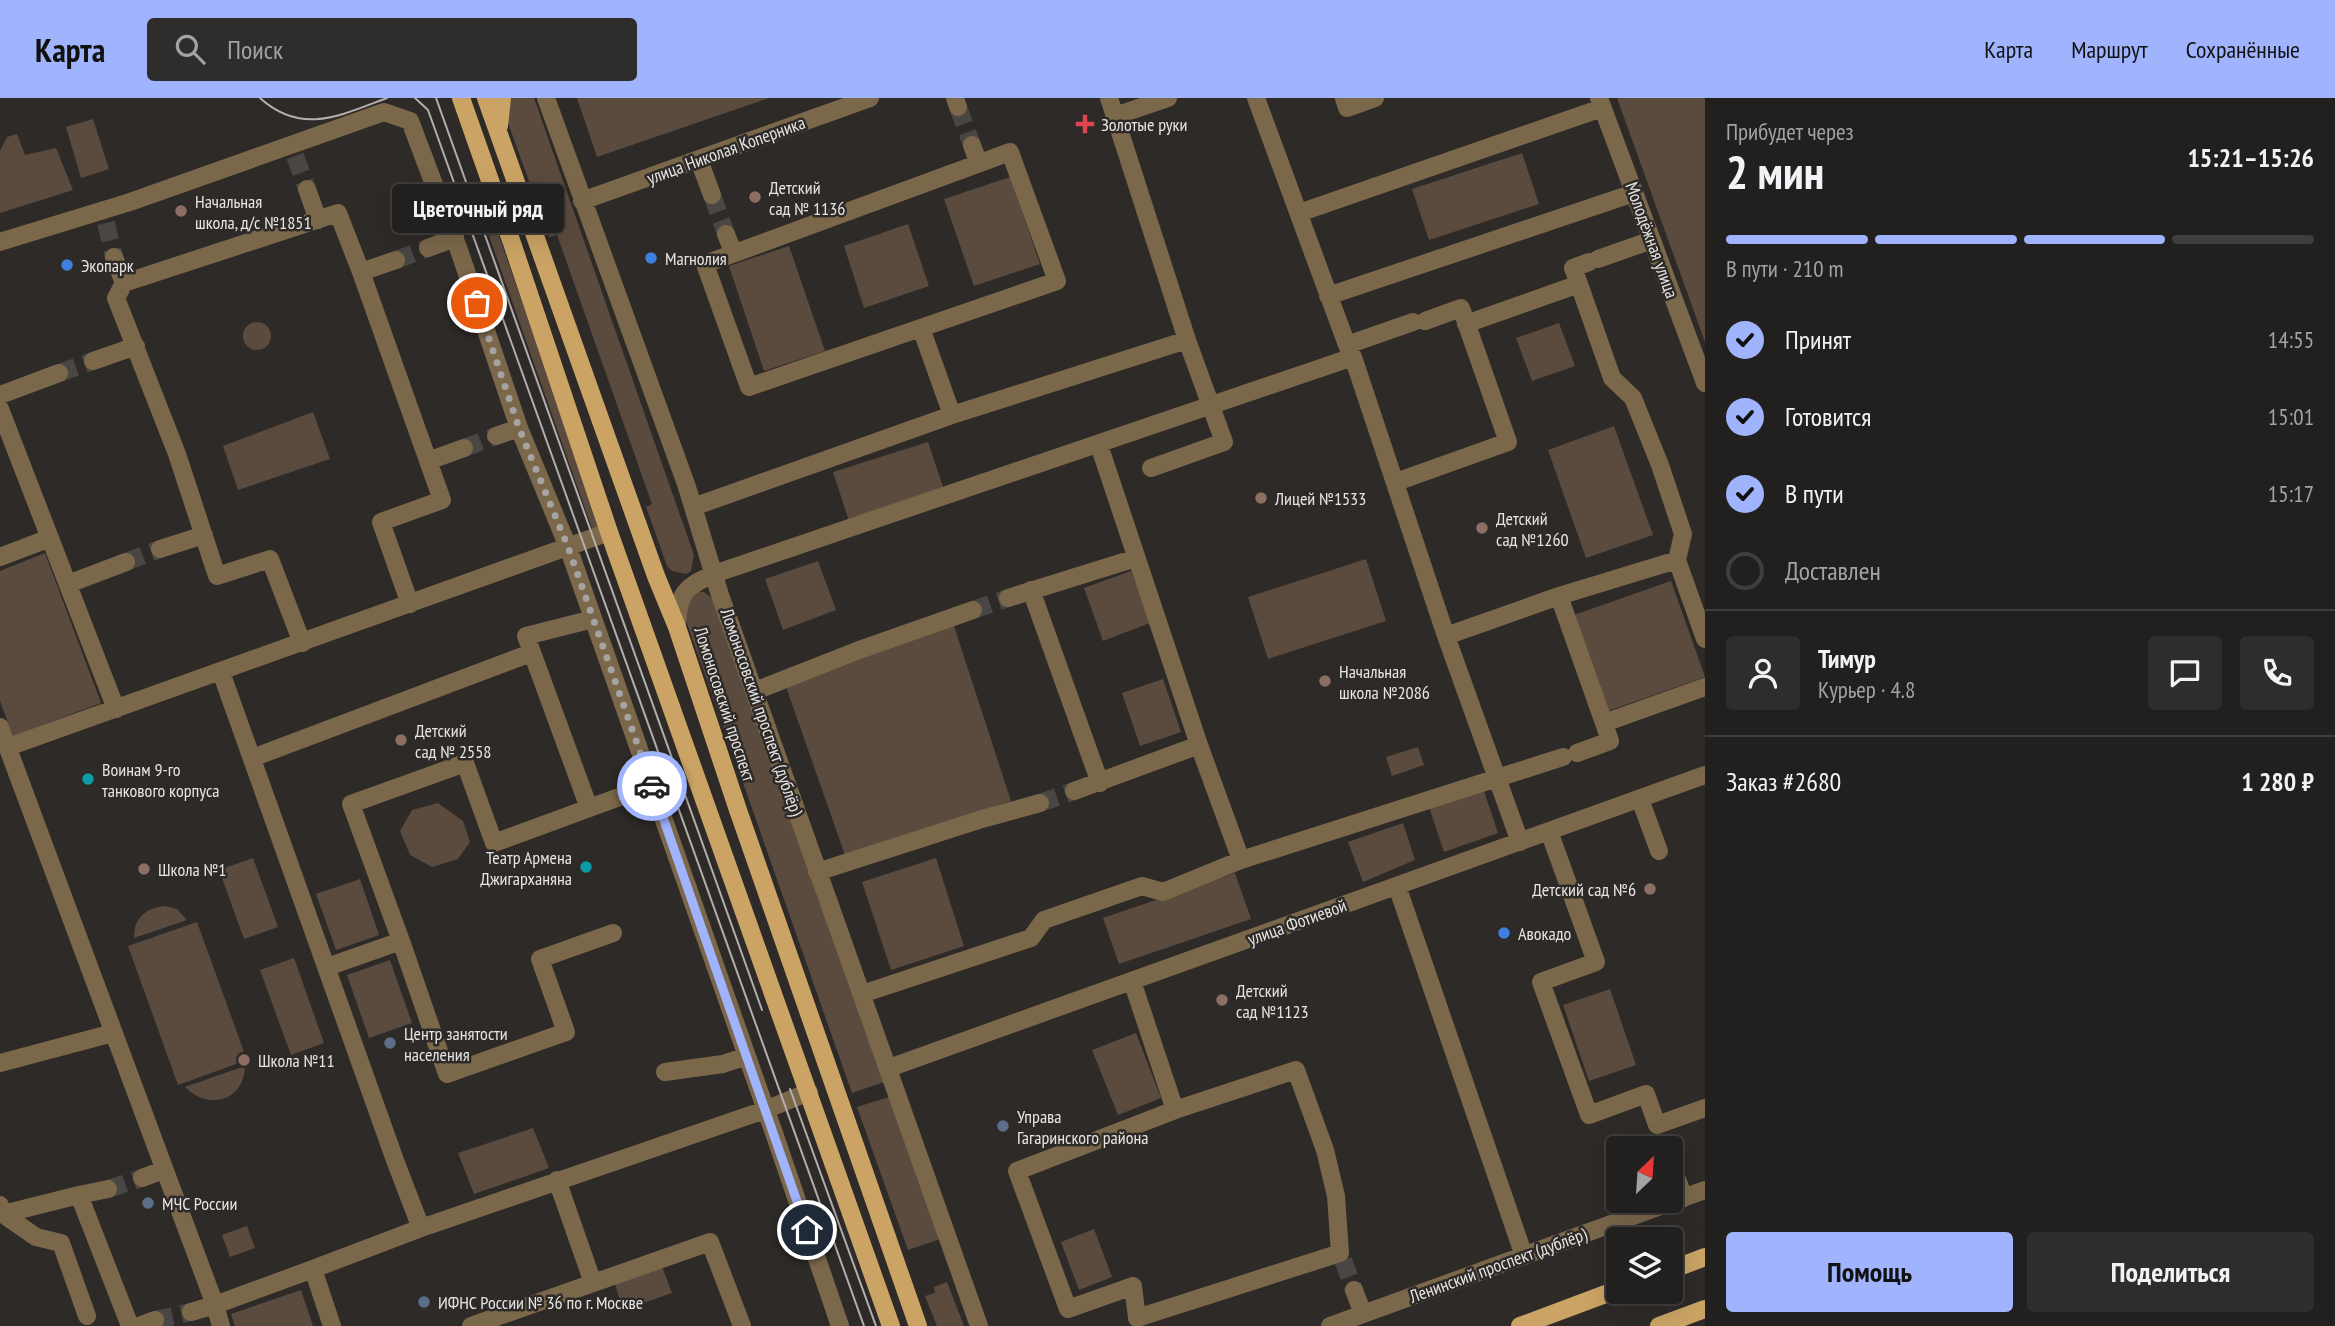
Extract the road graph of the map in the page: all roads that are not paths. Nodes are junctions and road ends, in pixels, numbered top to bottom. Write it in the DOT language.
graph roads {
  1 [pos="461,98"];
  2 [pos="486,98"];
  3 [pos="502,98"];
  4 [pos="545,98"];
  5 [pos="870,98"];
  6 [pos="1109,98"];
  7 [pos="1168,98"];
  8 [pos="1256,98"];
  9 [pos="1343,98"];
  10 [pos="1375,98"];
  11 [pos="1600,103"];
  12 [pos="1115,116"];
  13 [pos="499,137"];
  14 [pos="699,160"];
  15 [pos="307,189"];
  16 [pos="1634,193"];
  17 [pos="712,195"];
  18 [pos="582,201"];
  19 [pos="1299,213"];
  20 [pos="318,220"];
  21 [pos="726,234"];
  22 [pos="455,238"];
  23 [pos="1652,240"];
  24 [pos="0,242"];
  25 [pos="428,248"];
  26 [pos="733,252"];
  27 [pos="114,257"];
  28 [pos="396,260"];
  29 [pos="361,272"];
  30 [pos="124,283"];
  31 [pos="1579,284"];
  32 [pos="1328,296"];
  33 [pos="1466,324"];
  34 [pos="921,328"];
  35 [pos="1187,340"];
  36 [pos="136,346"];
  37 [pos="1350,351"];
  38 [pos="93,361"];
  39 [pos="59,373"];
  40 [pos="1705,383"];
  41 [pos="0,395"];
  42 [pos="1211,407"];
  43 [pos="0,409"];
  44 [pos="952,415"];
  45 [pos="519,428"];
  46 [pos="496,436"];
  47 [pos="1099,445"];
  48 [pos="464,448"];
  49 [pos="428,461"];
  50 [pos="1151,468"];
  51 [pos="1396,482"];
  52 [pos="693,507"];
  53 [pos="609,532"];
  54 [pos="204,535"];
  55 [pos="50,538"];
  56 [pos="568,547"];
  57 [pos="160,549"];
  58 [pos="0,557"];
  59 [pos="1136,558"];
  60 [pos="1677,560"];
  61 [pos="126,562"];
  62 [pos="714,574"];
  63 [pos="68,584"];
  64 [pos="1031,590"];
  65 [pos="663,593"];
  66 [pos="1559,596"];
  67 [pos="1008,598"];
  68 [pos="410,604"];
  69 [pos="635,604"];
  70 [pos="973,610"];
  71 [pos="593,619"];
  72 [pos="677,627"];
  73 [pos="1446,636"];
  74 [pos="1705,639"];
  75 [pos="302,643"];
  76 [pos="531,653"];
  77 [pos="221,672"];
  78 [pos="1705,687"];
  79 [pos="755,691"];
  80 [pos="116,709"];
  81 [pos="1604,723"];
  82 [pos="0,727"];
  83 [pos="1199,745"];
  84 [pos="8,747"];
  85 [pos="252,758"];
  86 [pos="1705,775"];
  87 [pos="1497,778"];
  88 [pos="1100,783"];
  89 [pos="652,785"];
  90 [pos="1074,791"];
  91 [pos="1640,799"];
  92 [pos="1040,803"];
  93 [pos="589,808"];
  94 [pos="1549,831"];
  95 [pos="1520,842"];
  96 [pos="1659,851"];
  97 [pos="1241,860"];
  98 [pos="817,872"];
  99 [pos="1396,886"];
  100 [pos="613,933"];
  101 [pos="401,941"];
  102 [pos="327,967"];
  103 [pos="1132,981"];
  104 [pos="802,993"];
  105 [pos="862,994"];
  106 [pos="776,1002"];
  107 [pos="113,1032"];
  108 [pos="747,1056"];
  109 [pos="0,1063"];
  110 [pos="889,1068"];
  111 [pos="665,1072"];
  112 [pos="809,1092"];
  113 [pos="1705,1108"];
  114 [pos="765,1110"];
  115 [pos="1175,1110"];
  116 [pos="163,1170"];
  117 [pos="142,1178"];
  118 [pos="557,1181"];
  119 [pos="108,1189"];
  120 [pos="1705,1190"];
  121 [pos="79,1195"];
  122 [pos="1684,1198"];
  123 [pos="2,1209"];
  124 [pos="1643,1213"];
  125 [pos="421,1228"];
  126 [pos="1524,1256"];
  127 [pos="1705,1257"];
  128 [pos="1683,1265"];
  129 [pos="313,1269"];
  130 [pos="593,1283"];
  131 [pos="1354,1290"];
  132 [pos="1606,1294"];
  133 [pos="215,1306"];
  134 [pos="1705,1309"];
  135 [pos="191,1312"];
  136 [pos="1363,1314"];
  137 [pos="87,1316"];
  138 [pos="1137,1322"];
  139 [pos="130,1326"];
  140 [pos="221,1326"];
  141 [pos="332,1326"];
  142 [pos="471,1326"];
  143 [pos="742,1326"];
  144 [pos="840,1326"];
  145 [pos="891,1326"];
  146 [pos="918,1326"];
  147 [pos="979,1326"];
  148 [pos="1330,1326"];
  149 [pos="1520,1326"];
  150 [pos="1660,1326"];
  1 -- 53 [label="main road"];
  2 -- 13 [label="main road, Ломоносовский проспект"];
  3 -- 13 [label="main road"];
  4 -- 18 [label="street, Ломоносовский проспект (дублёр)"];
  5 -- 14 [label="street, улица Николая Коперника"];
  6 -- 12 [label="street"];
  7 -- 12 [label="street"];
  8 -- 19 [label="street"];
  9 -- 10 [label="street"];
  11 -- 16 [label="street, Молодёжная улица"];
  11 -- 19 [label="street"];
  12 -- 35 [label="street"];
  13 -- 65 [label="main road, Ломоносовский проспект"];
  14 -- 17 [label="street"];
  14 -- 18 [label="street, улица Николая Коперника"];
  15 -- 20 [label="street"];
  16 -- 23 [label="street, Молодёжная улица"];
  16 -- 32 [label="street"];
  18 -- 52 [label="street, Ломоносовский проспект (дублёр)"];
  19 -- 32 [label="street"];
  20 -- 29 [label="street"];
  20 -- 30 [label="street"];
  21 -- 26 [label="street"];
  22 -- 24 [label="street"];
  22 -- 25 [label="street"];
  22 -- 45 [label="street"];
  23 -- 31 [label="street"];
  23 -- 40 [label="street, Молодёжная улица"];
  26 -- 34 [label="street"];
  26 -- 34 [label="street"];
  27 -- 30 [label="street"];
  28 -- 29 [label="street"];
  29 -- 49 [label="street"];
  30 -- 36 [label="street"];
  31 -- 33 [label="street"];
  31 -- 60 [label="street"];
  32 -- 37 [label="street"];
  33 -- 37 [label="street"];
  33 -- 51 [label="street"];
  34 -- 44 [label="street"];
  35 -- 42 [label="street"];
  35 -- 44 [label="street"];
  36 -- 38 [label="street"];
  36 -- 54 [label="street"];
  37 -- 42 [label="street"];
  37 -- 51 [label="street"];
  39 -- 41 [label="street"];
  42 -- 47 [label="street"];
  42 -- 50 [label="street"];
  43 -- 55 [label="street"];
  44 -- 52 [label="street"];
  45 -- 46 [label="street"];
  45 -- 56 [label="street"];
  47 -- 59 [label="street"];
  47 -- 62 [label="street"];
  48 -- 49 [label="street"];
  49 -- 68 [label="street"];
  51 -- 73 [label="street"];
  52 -- 62 [label="street, Ломоносовский проспект (дублёр)"];
  53 -- 56 [label="street"];
  53 -- 69 [label="main road"];
  54 -- 57 [label="street"];
  54 -- 75 [label="street"];
  55 -- 58 [label="street"];
  55 -- 63 [label="street"];
  56 -- 68 [label="street"];
  56 -- 71 [label="street"];
  59 -- 64 [label="street"];
  59 -- 83 [label="street"];
  60 -- 66 [label="street"];
  60 -- 74 [label="street"];
  61 -- 63 [label="street"];
  62 -- 72 [label="street"];
  62 -- 79 [label="street, Ломоносовский проспект (дублёр)"];
  63 -- 80 [label="street"];
  64 -- 67 [label="street"];
  64 -- 88 [label="street"];
  65 -- 69 [label="main road"];
  65 -- 72 [label="main road, Ломоносовский проспект"];
  66 -- 73 [label="street"];
  66 -- 81 [label="street"];
  68 -- 75 [label="street"];
  69 -- 106 [label="main road"];
  70 -- 79 [label="street"];
  71 -- 76 [label="street"];
  71 -- 89 [label="street"];
  72 -- 104 [label="main road, Ломоносовский проспект"];
  73 -- 87 [label="street"];
  75 -- 77 [label="street"];
  76 -- 85 [label="street"];
  76 -- 93 [label="street"];
  77 -- 80 [label="street"];
  77 -- 85 [label="street"];
  78 -- 81 [label="street"];
  79 -- 98 [label="street, Ломоносовский проспект (дублёр)"];
  80 -- 84 [label="street"];
  81 -- 87 [label="street"];
  82 -- 84 [label="street"];
  83 -- 88 [label="street"];
  83 -- 97 [label="street"];
  84 -- 107 [label="street"];
  85 -- 102 [label="street"];
  86 -- 91 [label="street, улица Фотиевой"];
  87 -- 95 [label="street"];
  87 -- 97 [label="street"];
  88 -- 90 [label="street"];
  89 -- 93 [label="street"];
  89 -- 108 [label="street"];
  91 -- 94 [label="street, улица Фотиевой"];
  91 -- 96 [label="street"];
  92 -- 98 [label="street"];
  93 -- 101 [label="street"];
  94 -- 95 [label="street, улица Фотиевой"];
  94 -- 113 [label="street"];
  95 -- 99 [label="street, улица Фотиевой"];
  97 -- 105 [label="street"];
  98 -- 105 [label="street, Ломоносовский проспект (дублёр)"];
  99 -- 103 [label="street, улица Фотиевой"];
  99 -- 126 [label="street"];
  100 -- 101 [label="street"];
  101 -- 102 [label="street"];
  102 -- 125 [label="street"];
  103 -- 110 [label="street, улица Фотиевой"];
  103 -- 115 [label="street"];
  104 -- 106 [label="main road"];
  104 -- 146 [label="main road, Ломоносовский проспект"];
  105 -- 110 [label="street, Ломоносовский проспект (дублёр)"];
  106 -- 112 [label="main road"];
  107 -- 109 [label="street"];
  107 -- 116 [label="street"];
  108 -- 111 [label="street"];
  108 -- 114 [label="street"];
  110 -- 147 [label="street, Ломоносовский проспект (дублёр)"];
  112 -- 114 [label="street"];
  112 -- 145 [label="main road"];
  114 -- 118 [label="street"];
  114 -- 144 [label="street"];
  115 -- 138 [label="street"];
  115 -- 138 [label="street"];
  116 -- 117 [label="street"];
  116 -- 133 [label="street"];
  118 -- 125 [label="street"];
  118 -- 130 [label="street"];
  119 -- 121 [label="street"];
  120 -- 122 [label="street, Ленинский проспект (дублёр)"];
  121 -- 123 [label="street"];
  121 -- 139 [label="street"];
  123 -- 137 [label="street"];
  124 -- 126 [label="street, Ленинский проспект (дублёр)"];
  125 -- 129 [label="street"];
  126 -- 136 [label="street, Ленинский проспект (дублёр)"];
  127 -- 128 [label="main road"];
  129 -- 133 [label="street"];
  129 -- 141 [label="street"];
  130 -- 142 [label="street"];
  130 -- 143 [label="street"];
  131 -- 136 [label="street"];
  132 -- 149 [label="main road"];
  133 -- 135 [label="street"];
  133 -- 140 [label="street"];
  134 -- 150 [label="main road"];
  136 -- 148 [label="street, Ленинский проспект (дублёр)"];
}
